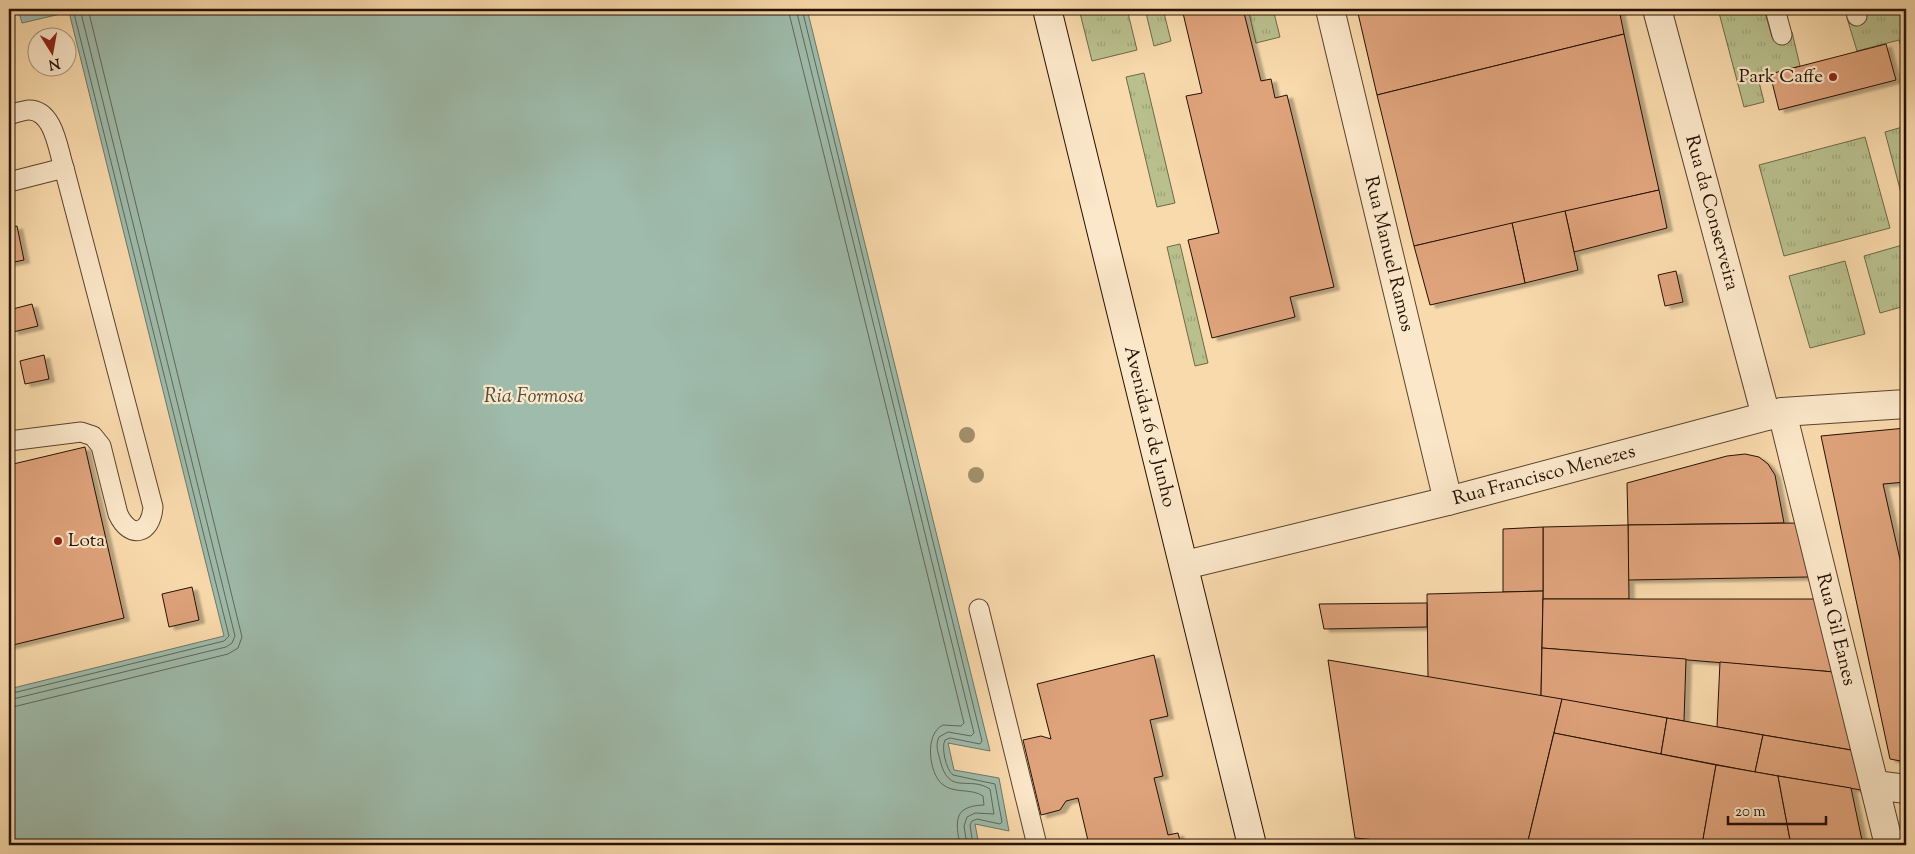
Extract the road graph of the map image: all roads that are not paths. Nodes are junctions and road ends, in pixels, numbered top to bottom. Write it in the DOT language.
graph roads {
  1 [pos="1047,9"];
  2 [pos="1330,9"];
  3 [pos="1657,9"];
  4 [pos="1775,9"];
  5 [pos="1782,35"];
  6 [pos="9,115"];
  7 [pos="64,168"];
  8 [pos="9,182"];
  9 [pos="1906,404"];
  10 [pos="1774,414"];
  11 [pos="9,441"];
  12 [pos="1448,501"];
  13 [pos="1185,565"];
  14 [pos="979,609"];
  15 [pos="1875,785"];
  16 [pos="1906,789"];
  17 [pos="1038,845"];
  18 [pos="1256,845"];
  19 [pos="1889,845"];
  1 -- 13 [label="street, Avenida 16 de Junho"];
  2 -- 12 [label="street, Rua Manuel Ramos"];
  3 -- 10 [label="street, Rua da Conserveira"];
  4 -- 5 [label="lane"];
  6 -- 7 [label="lane"];
  7 -- 8 [label="lane"];
  7 -- 11 [label="lane"];
  9 -- 10 [label="street, Rua Francisco Menezes"];
  10 -- 12 [label="street, Rua Francisco Menezes"];
  10 -- 15 [label="street, Rua Gil Eanes"];
  12 -- 13 [label="street, Rua Francisco Menezes"];
  13 -- 18 [label="street, Avenida 16 de Junho"];
  14 -- 17 [label="lane"];
  15 -- 16 [label="street"];
  15 -- 19 [label="street, Rua Gil Eanes"];
}
